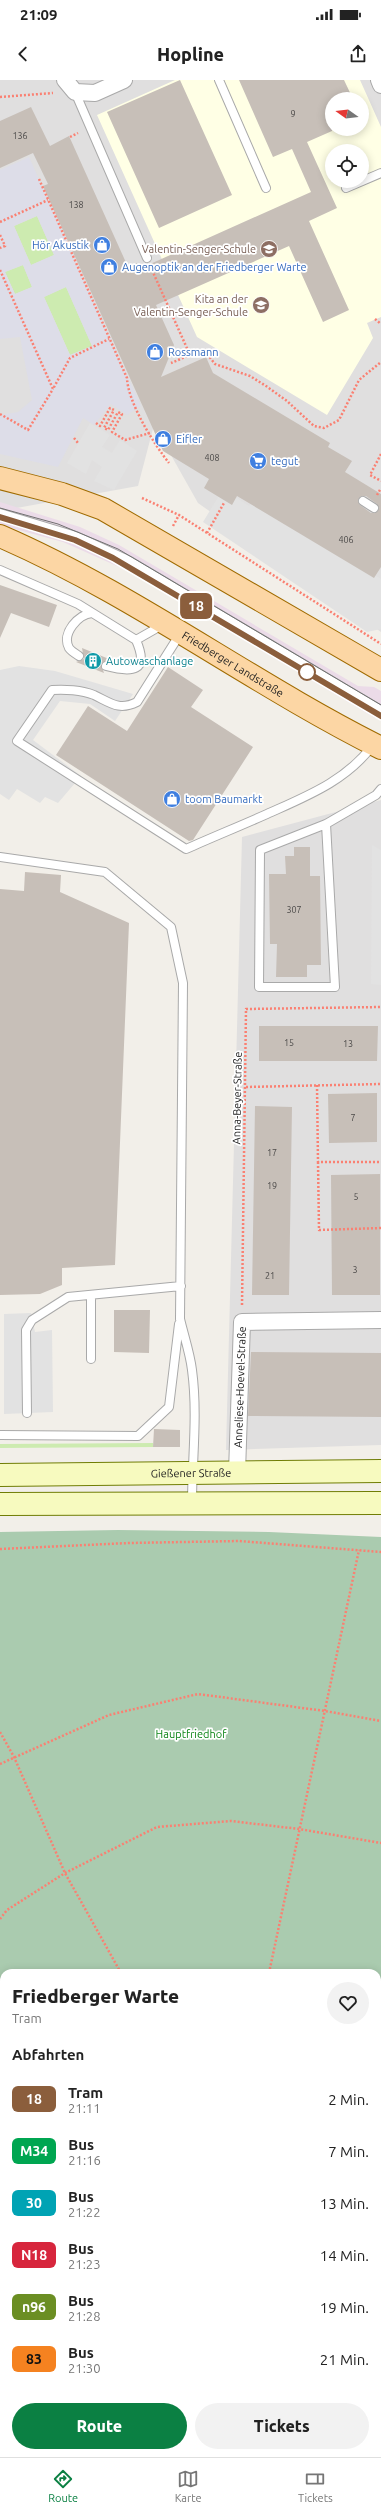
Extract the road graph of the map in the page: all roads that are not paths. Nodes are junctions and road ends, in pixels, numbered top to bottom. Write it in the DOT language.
graph roads {
  1 [pos="65,80"];
  2 [pos="124,80"];
  3 [pos="219,80"];
  4 [pos="379,80"];
  5 [pos="381,85"];
  6 [pos="75,92"];
  7 [pos="90,128"];
  8 [pos="381,174"];
  9 [pos="369,179"];
  10 [pos="110,187"];
  11 [pos="266,188"];
  12 [pos="147,258"];
  13 [pos="0,478"];
  14 [pos="363,501"];
  15 [pos="374,508"];
  16 [pos="0,513"];
  17 [pos="0,536"];
  18 [pos="0,570"];
  19 [pos="92,613"];
  20 [pos="174,627"];
  21 [pos="136,640"];
  22 [pos="79,656"];
  23 [pos="106,666"];
  24 [pos="381,670"];
  25 [pos="381,710"];
  26 [pos="377,746"];
  27 [pos="381,789"];
  28 [pos="326,824"];
  29 [pos="0,857"];
  30 [pos="181,1286"];
  31 [pos="90,1295"];
  32 [pos="180,1319"];
  33 [pos="381,1320"];
  34 [pos="91,1359"];
  35 [pos="27,1413"];
  36 [pos="0,1435"];
  37 [pos="381,1471"];
  38 [pos="237,1472"];
  39 [pos="192,1473"];
  40 [pos="0,1475"];
  41 [pos="381,1502"];
  42 [pos="0,1504"];
  43 [pos="192,1504"];
  1 -- 6 [label="street"];
  2 -- 6 [label="street"];
  3 -- 11 [label="lane"];
  4 -- 5 [label="street"];
  6 -- 7 [label="lane"];
  7 -- 10 [label="lane"];
  7 -- 12 [label="lane"];
  8 -- 9 [label="lane"];
  13 -- 24 [label="main road"];
  14 -- 15 [label="lane"];
  16 -- 25 [label="lane"];
  17 -- 20 [label="main road, Friedberger Landstraße"];
  18 -- 19 [label="lane"];
  19 -- 21 [label="lane"];
  19 -- 22 [label="lane"];
  20 -- 21 [label="lane"];
  20 -- 26 [label="main road, Friedberger Landstraße"];
  20 -- 26 [label="lane"];
  21 -- 23 [label="lane"];
  27 -- 28 [label="lane"];
  28 -- 28 [label="lane"];
  29 -- 30 [label="lane"];
  30 -- 31 [label="lane"];
  30 -- 32 [label="lane"];
  31 -- 34 [label="lane"];
  31 -- 35 [label="lane"];
  32 -- 36 [label="lane"];
  32 -- 39 [label="lane"];
  33 -- 38 [label="street, Anneliese-Hoevel-Straße"];
  37 -- 38 [label="main road, Gießener Straße"];
  38 -- 39 [label="main road, Gießener Straße"];
  39 -- 40 [label="main road, Gießener Straße"];
  39 -- 43 [label="lane"];
  41 -- 43 [label="main road"];
  42 -- 43 [label="main road"];
}
